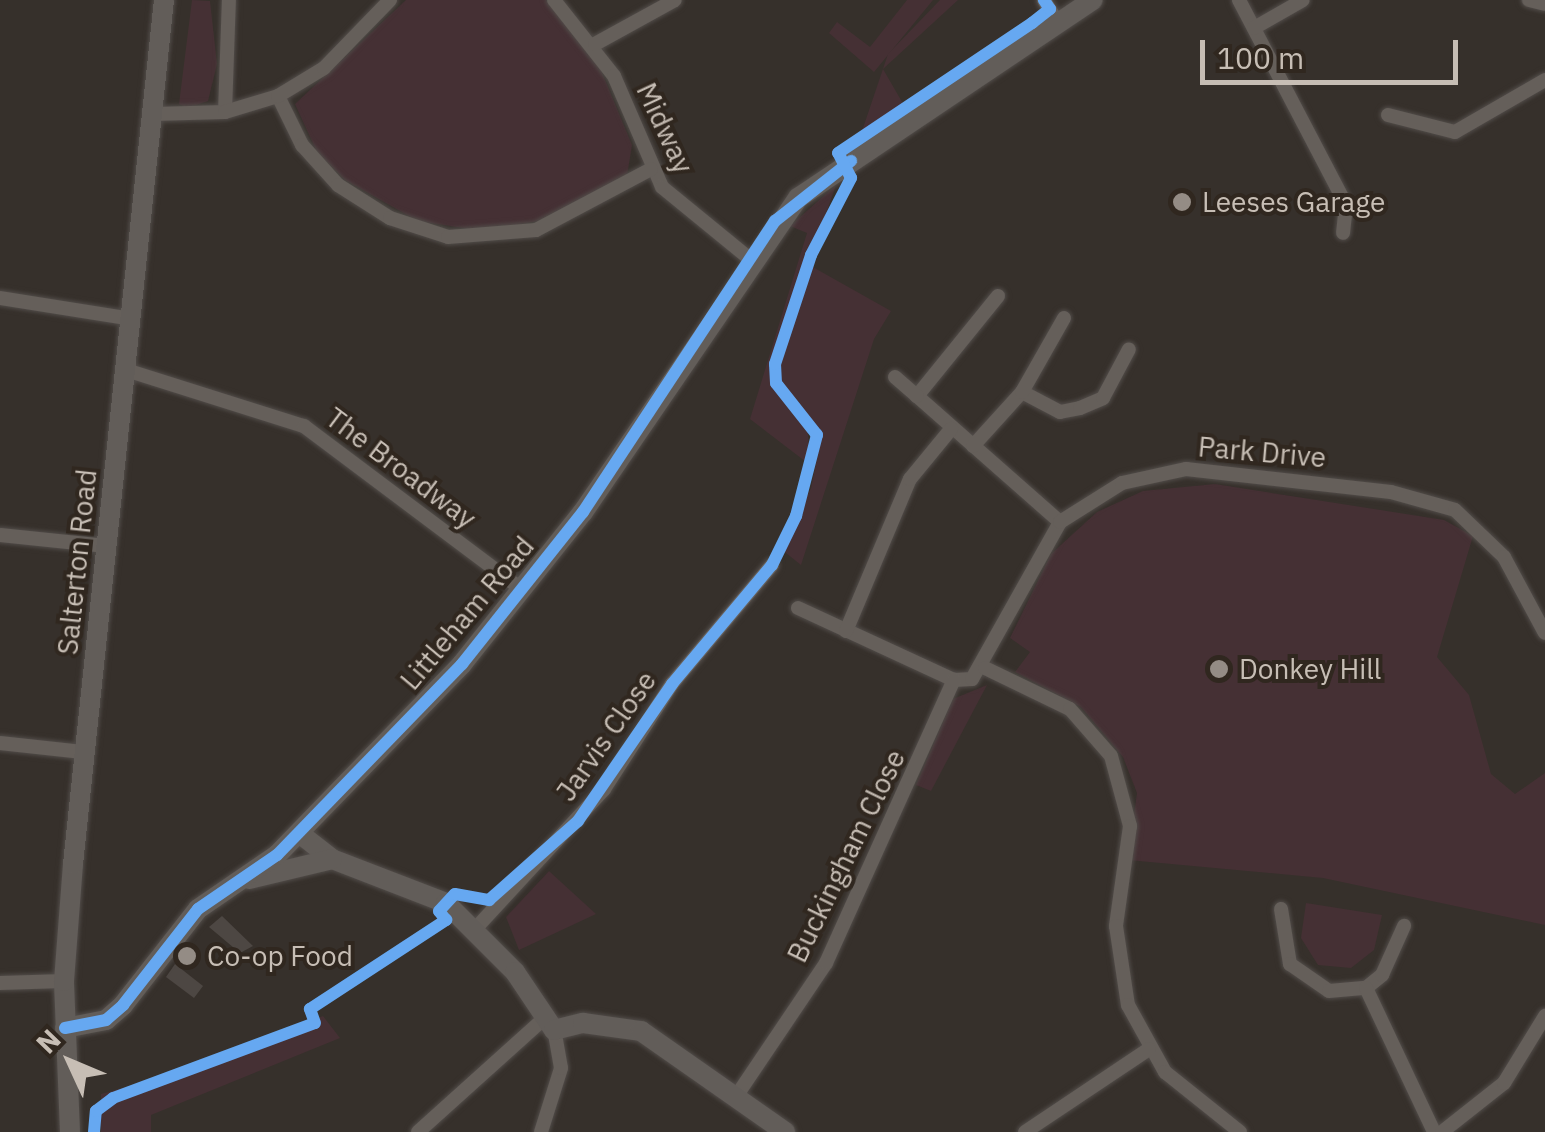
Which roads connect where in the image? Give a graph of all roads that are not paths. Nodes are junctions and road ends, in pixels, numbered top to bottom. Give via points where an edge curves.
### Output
1 (164, 0) edge
2 (229, 0) edge
3 (390, 0) edge
4 (554, 0) edge
5 (674, 0) edge
6 (1044, 0) edge
7 (1092, 0) edge
8 (1239, 0) edge
9 (1303, 0) edge
10 (1529, 0) edge
11 (1545, 4) edge
12 (1058, 22) junction
13 (1254, 28) junction
14 (595, 44) junction
15 (1545, 80) edge
16 (278, 96) junction
17 (225, 112) junction
18 (154, 114) junction
19 (1388, 114) dead end
20 (650, 169) junction
21 (1343, 233) dead end
22 (750, 259) junction
23 (998, 296) dead end
24 (0, 298) edge
25 (1064, 318) dead end
26 (132, 319) junction
27 (1129, 350) dead end
28 (126, 370) junction
29 (895, 376) dead end
30 (1022, 392) junction
31 (917, 396) junction
32 (951, 429) junction
33 (973, 446) junction
34 (1060, 522) junction
35 (0, 535) edge
36 (106, 546) junction
37 (772, 565) dead end
38 (521, 590) junction
39 (798, 608) dead end
40 (846, 631) junction
41 (1545, 633) edge
42 (985, 668) junction
43 (954, 680) junction
44 (0, 742) edge
45 (83, 752) junction
46 (298, 834) junction
47 (332, 860) junction
48 (248, 880) junction
49 (1281, 909) dead end
50 (1404, 926) dead end
51 (475, 928) junction
52 (64, 981) junction
53 (0, 983) edge
54 (1366, 988) junction
55 (1545, 1016) edge
56 (550, 1023) junction
57 (65, 1028) junction
58 (1148, 1048) junction
59 (736, 1095) junction
60 (70, 1132) edge
61 (418, 1132) edge
62 (541, 1132) edge
63 (785, 1132) edge
64 (1024, 1132) edge
65 (1240, 1132) edge
66 (1434, 1132) edge
67 (1442, 1132) edge

1 - 18 street, Salterton Road
2 - 17 street
3 - 16 street via 324,68
4 - 14 street, Midway
5 - 14 street
6 - 12 street
7 - 12 street, Littleham Road
8 - 13 street
9 - 13 street
10 - 11 street
12 - 22 street, Littleham Road via 798,198
13 - 21 street via 1346,204
14 - 20 street, Midway
15 - 19 street via 1455,132
16 - 17 street
16 - 20 street via 302,145 338,185 390,218 448,237 536,230
17 - 18 street
18 - 26 street, Salterton Road
20 - 22 street, Midway via 680,208
22 - 38 street, Littleham Road
23 - 31 street
24 - 26 street
25 - 30 street
26 - 28 street, Salterton Road
27 - 30 street via 1103,398 1080,408 1060,412
28 - 36 street, Salterton Road
28 - 38 street, The Broadway via 304,426
29 - 31 street
30 - 33 street
31 - 32 street
32 - 33 street
32 - 40 street via 910,479
33 - 34 street
34 - 41 street, Park Drive via 1122,484 1186,469 1391,492 1455,510 1480,530
34 - 42 street
35 - 36 street
36 - 45 street, Salterton Road
37 - 51 street, Jarvis Close via 672,684 604,789
38 - 46 street, Littleham Road
39 - 40 street
40 - 43 street
42 - 43 street
42 - 58 street via 1070,709 1111,756 1128,808 1118,963
43 - 59 street, Buckingham Close via 826,963
44 - 45 street
45 - 52 street, Salterton Road
46 - 47 street
46 - 48 street, Littleham Road
47 - 48 street
47 - 51 street via 428,894
48 - 57 street, Littleham Road via 198,909 106,1020
49 - 54 street via 1281,939 1298,973 1329,991
50 - 54 street via 1390,967
51 - 56 street
52 - 53 street
52 - 57 street, Salterton Road
54 - 66 street
55 - 67 street via 1504,1083
56 - 59 street via 640,1031
56 - 61 street
56 - 62 street via 561,1068
57 - 60 street, Salterton Road
58 - 64 street
58 - 65 street via 1186,1094
59 - 63 street

